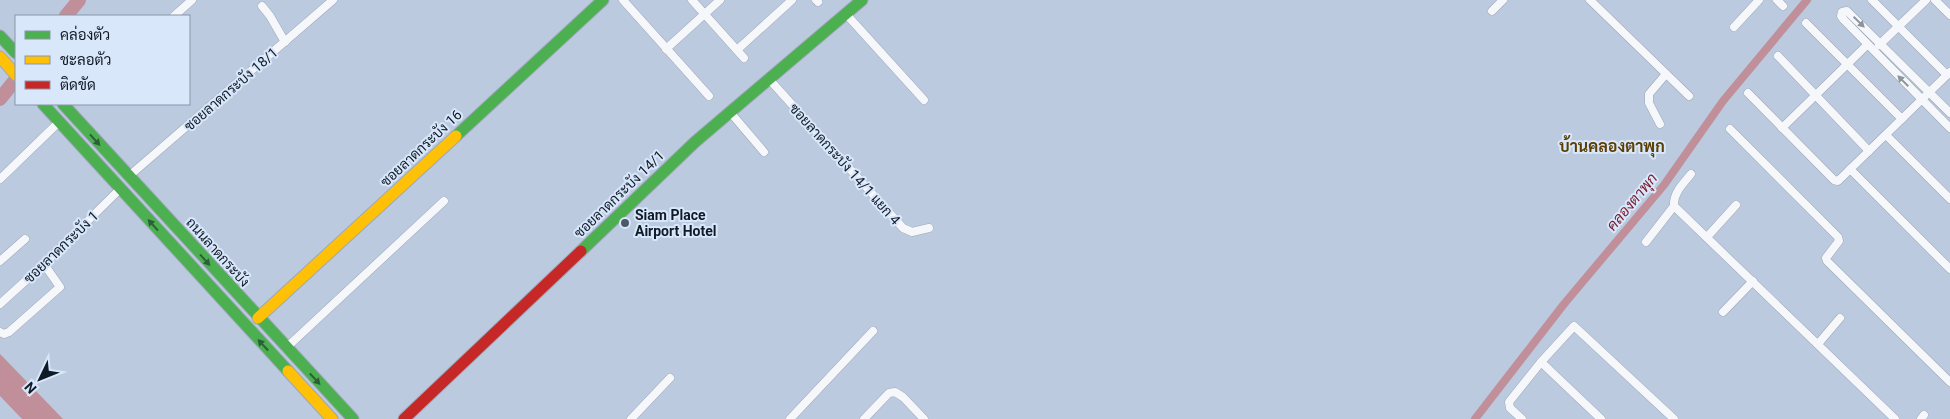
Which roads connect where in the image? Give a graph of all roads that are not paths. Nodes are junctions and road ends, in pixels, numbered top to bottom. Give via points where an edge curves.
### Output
1 (192, 0) edge
2 (333, 0) edge
3 (603, 0) edge
4 (623, 0) edge
5 (692, 0) edge
6 (720, 0) edge
7 (792, 0) edge
8 (862, 0) edge
9 (1504, 0) edge
10 (1590, 0) edge
11 (1759, 0) edge
12 (1777, 0) edge
13 (1872, 0) edge
14 (1926, 0) edge
15 (1935, 0) edge
16 (262, 6) dead end
17 (1783, 6) dead end
18 (1492, 11) dead end
19 (705, 14) junction
20 (846, 14) junction
21 (175, 15) edge
22 (1950, 15) edge
23 (1806, 24) dead end
24 (1898, 26) junction
25 (1734, 27) dead end
26 (1, 37) edge
27 (285, 42) junction
28 (1881, 43) junction
29 (1870, 48) junction
30 (666, 49) junction
31 (737, 50) junction
32 (15, 53) edge
33 (1778, 56) dead end
34 (0, 57) edge
35 (744, 58) dead end
36 (1848, 65) junction
37 (15, 74) edge
38 (1666, 74) junction
39 (1948, 74) edge
40 (769, 79) junction
41 (1930, 92) junction
42 (1748, 93) dead end
43 (709, 96) dead end
44 (1689, 96) dead end
45 (1816, 96) junction
46 (924, 100) dead end
47 (1922, 100) junction
48 (44, 105) edge
49 (68, 106) edge
50 (730, 112) junction
51 (1950, 113) edge
52 (1902, 119) junction
53 (59, 122) junction
54 (1660, 124) dead end
55 (1782, 128) junction
56 (1950, 128) edge
57 (1730, 129) dead end
58 (1886, 135) junction
59 (1869, 151) junction
60 (764, 152) dead end
61 (1850, 169) junction
62 (1691, 174) dead end
63 (129, 176) junction
64 (0, 179) edge
65 (120, 190) junction
66 (1950, 199) edge
67 (444, 201) dead end
68 (1736, 204) dead end
69 (1674, 206) junction
70 (929, 228) dead end
71 (1707, 237) junction
72 (25, 239) dead end
73 (1646, 242) dead end
74 (0, 261) edge
75 (44, 264) junction
76 (1950, 269) edge
77 (1753, 281) junction
78 (0, 304) edge
79 (1723, 312) dead end
80 (258, 318) junction
81 (1840, 318) dead end
82 (0, 332) edge
83 (874, 332) dead end
84 (1818, 344) junction
85 (286, 348) junction
86 (1541, 362) junction
87 (670, 378) dead end
88 (1950, 382) edge
89 (332, 419) edge
90 (353, 419) edge
91 (404, 419) edge
92 (630, 419) edge
93 (790, 419) edge
94 (864, 419) edge
95 (924, 419) edge
96 (1522, 419) edge
97 (1600, 419) edge
98 (1674, 419) edge
99 (1895, 419) edge

1 - 21 street
2 - 27 street, ซอยลาดกระบัง 18/1
3 - 80 street, ซอยลาดกระบัง 16
4 - 30 street
5 - 19 street
6 - 19 street
7 - 31 street
8 - 20 street, ซอยลาดกระบัง 14/1
9 - 18 street
10 - 38 street
11 - 25 street
12 - 17 street
13 - 24 street
14 - 24 street
15 - 22 street
16 - 27 street
19 - 30 street
19 - 31 street
20 - 40 street, ซอยลาดกระบัง 14/1
20 - 46 street
23 - 36 street
24 - 28 street
24 - 39 street
26 - 32 street
27 - 63 street, ซอยลาดกระบัง 18/1
28 - 29 street
29 -> 28 street via 1842,18 1843,11 1847,11
28 - 41 street
29 - 36 street
47 -> 29 street
30 - 43 street
31 - 35 street
33 - 45 street
34 - 37 street
36 - 45 street
36 - 52 street
38 - 44 street
38 - 54 street via 1649,94 1649,103
39 - 41 street
40 - 50 street, ซอยลาดกระบัง 14/1
40 - 70 street, ซอยลาดกระบัง 14/1 แยก 4 via 903,228 912,232
41 - 47 street
41 - 51 street
42 - 55 street
45 - 55 street
45 - 59 street
47 - 52 street
47 - 56 street
48 - 53 street
49 -> 63 street, ถนนลาดกระบัง
50 - 60 street
50 - 91 street, ซอยลาดกระบัง 14/1
52 - 58 street
53 - 64 street
53 - 65 street
55 - 61 street via 1834,180 1841,179
57 - 88 street via 1838,237 1839,241 1827,261
58 - 59 street
58 - 66 street
59 - 61 street
61 - 76 street
62 - 69 street via 1676,193
63 -> 80 street, ถนนลาดกระบัง
65 - 75 street, ซอยลาดกระบัง 1
89 -> 65 street
67 - 85 street
68 - 71 street
69 - 71 street
69 - 73 street
71 - 77 street
72 - 74 street
75 - 78 street, ซอยลาดกระบัง 1
75 - 82 street via 60,287 9,332
77 - 79 street
77 - 84 street
80 - 85 street, ถนนลาดกระบัง
81 - 84 street
83 - 93 street
84 - 99 street
85 -> 90 street, ถนนลาดกระบัง
86 - 96 street via 1508,404
86 - 97 street
86 - 98 street via 1574,326
87 - 92 street
94 - 95 street via 889,393 898,393

